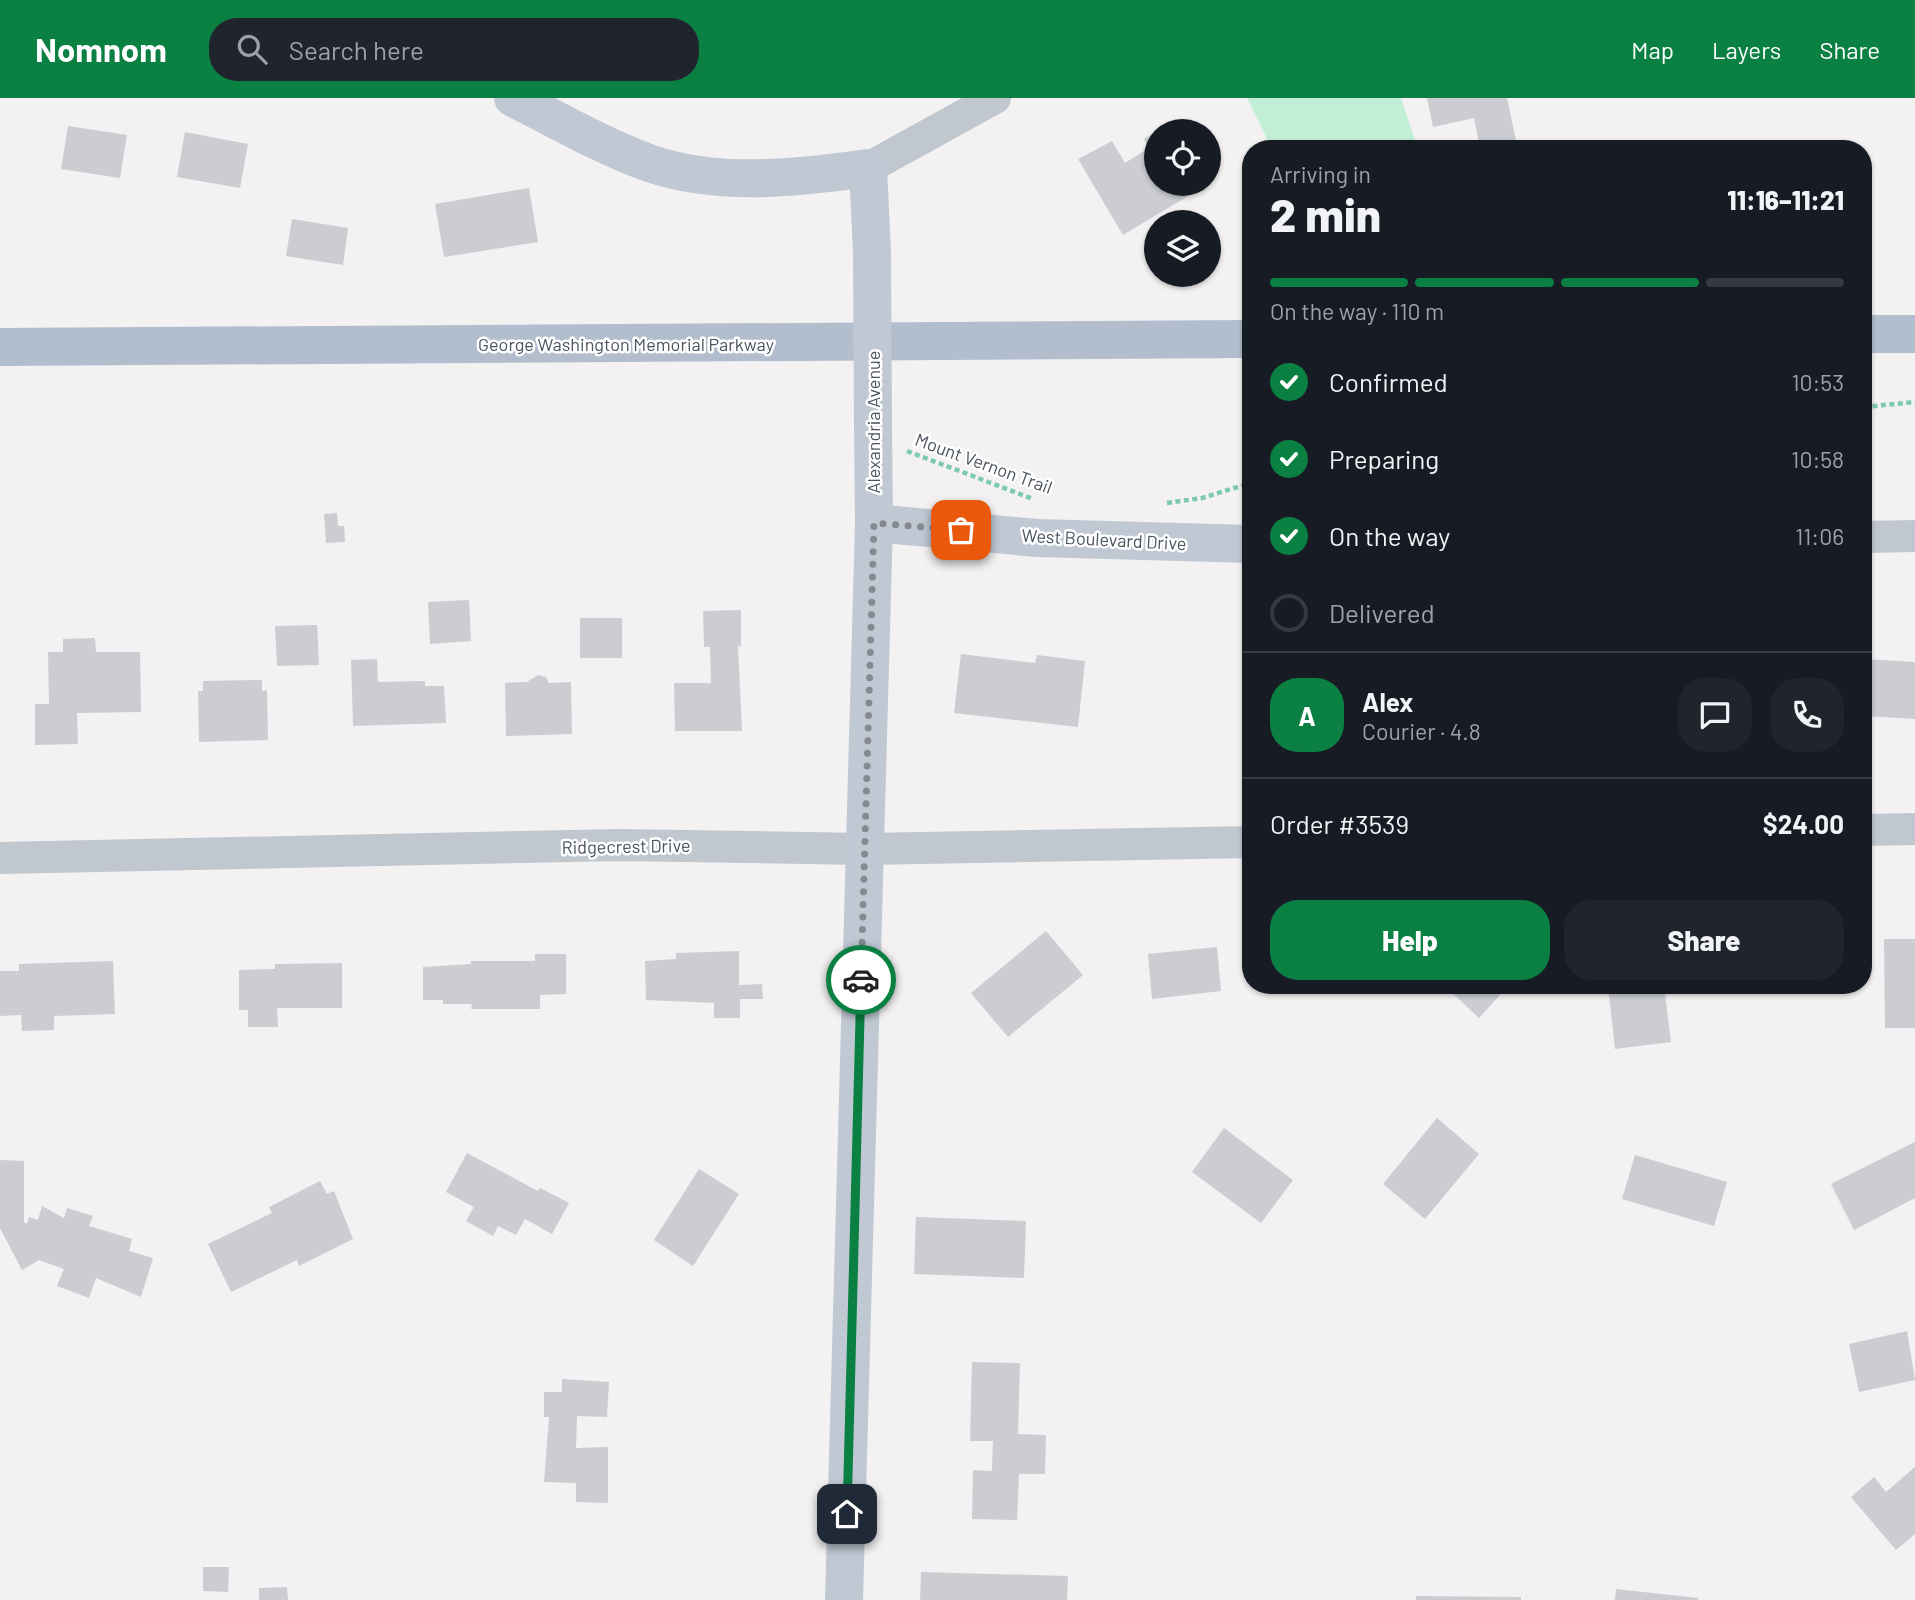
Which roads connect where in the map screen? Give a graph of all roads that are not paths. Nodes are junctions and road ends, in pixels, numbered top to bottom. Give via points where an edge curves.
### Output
1 (513, 98) edge
2 (995, 98) edge
3 (868, 168) junction
4 (1872, 334) edge
5 (1915, 334) edge
6 (1242, 339) edge
7 (0, 347) edge
8 (874, 523) junction
9 (1915, 536) edge
10 (1872, 537) edge
11 (1242, 544) edge
12 (1915, 829) edge
13 (1872, 830) edge
14 (1242, 842) edge
15 (865, 849) junction
16 (0, 858) edge
17 (844, 1600) edge

1 - 3 street via 623,152 678,171 806,177
2 - 3 street
3 - 8 street, Alexandria Avenue, bridge
4 - 5 main road
6 - 7 main road, George Washington Memorial Parkway
8 - 11 street, West Boulevard Drive via 1037,538
8 - 15 street, Alexandria Avenue
9 - 10 street
12 - 13 street
14 - 15 street, Ridgecrest Drive
15 - 16 street, Ridgecrest Drive via 632,845
15 - 17 street, Alexandria Avenue

